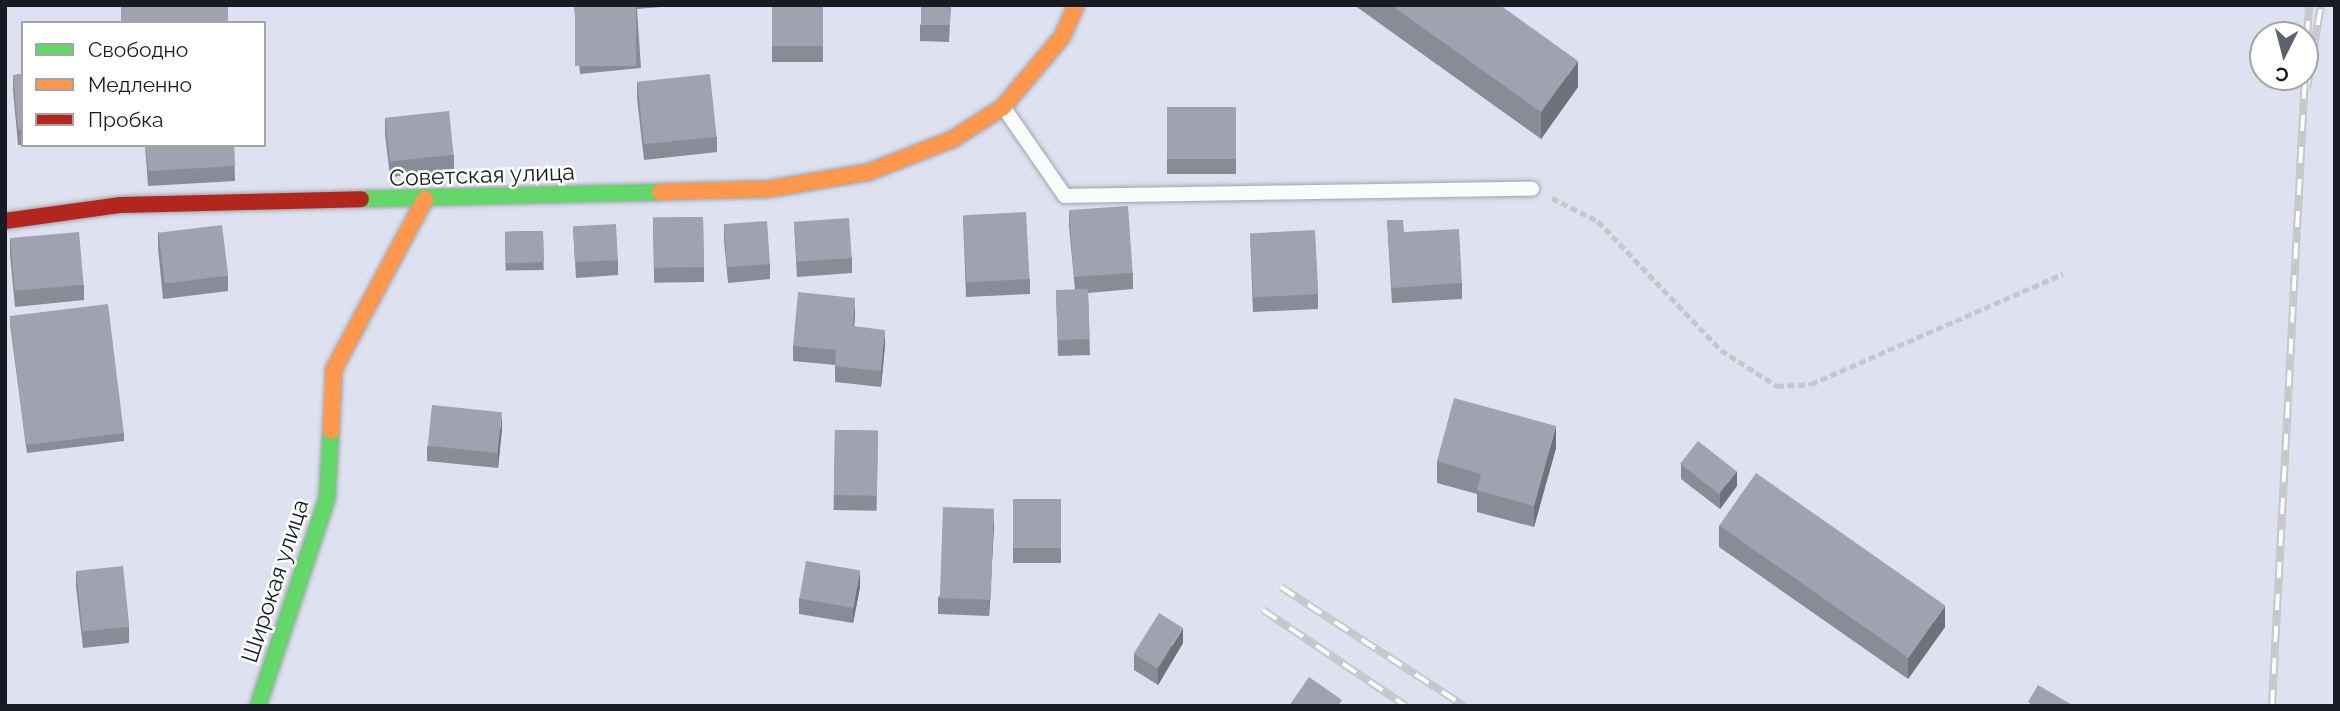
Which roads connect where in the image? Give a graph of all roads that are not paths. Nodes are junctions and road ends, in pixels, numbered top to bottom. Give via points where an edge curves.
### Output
1 (1076, 5) edge
2 (1003, 107) junction
3 (1532, 188) road end
4 (425, 199) junction
5 (5, 221) edge
6 (258, 706) edge

1 - 2 street, Советская улица via 1062,37
2 - 3 lane via 1065,196
2 - 4 street, Советская улица via 953,139 869,172 769,189
4 - 5 street, Советская улица via 121,205
4 - 6 street, Широкая улица via 334,369 327,499

